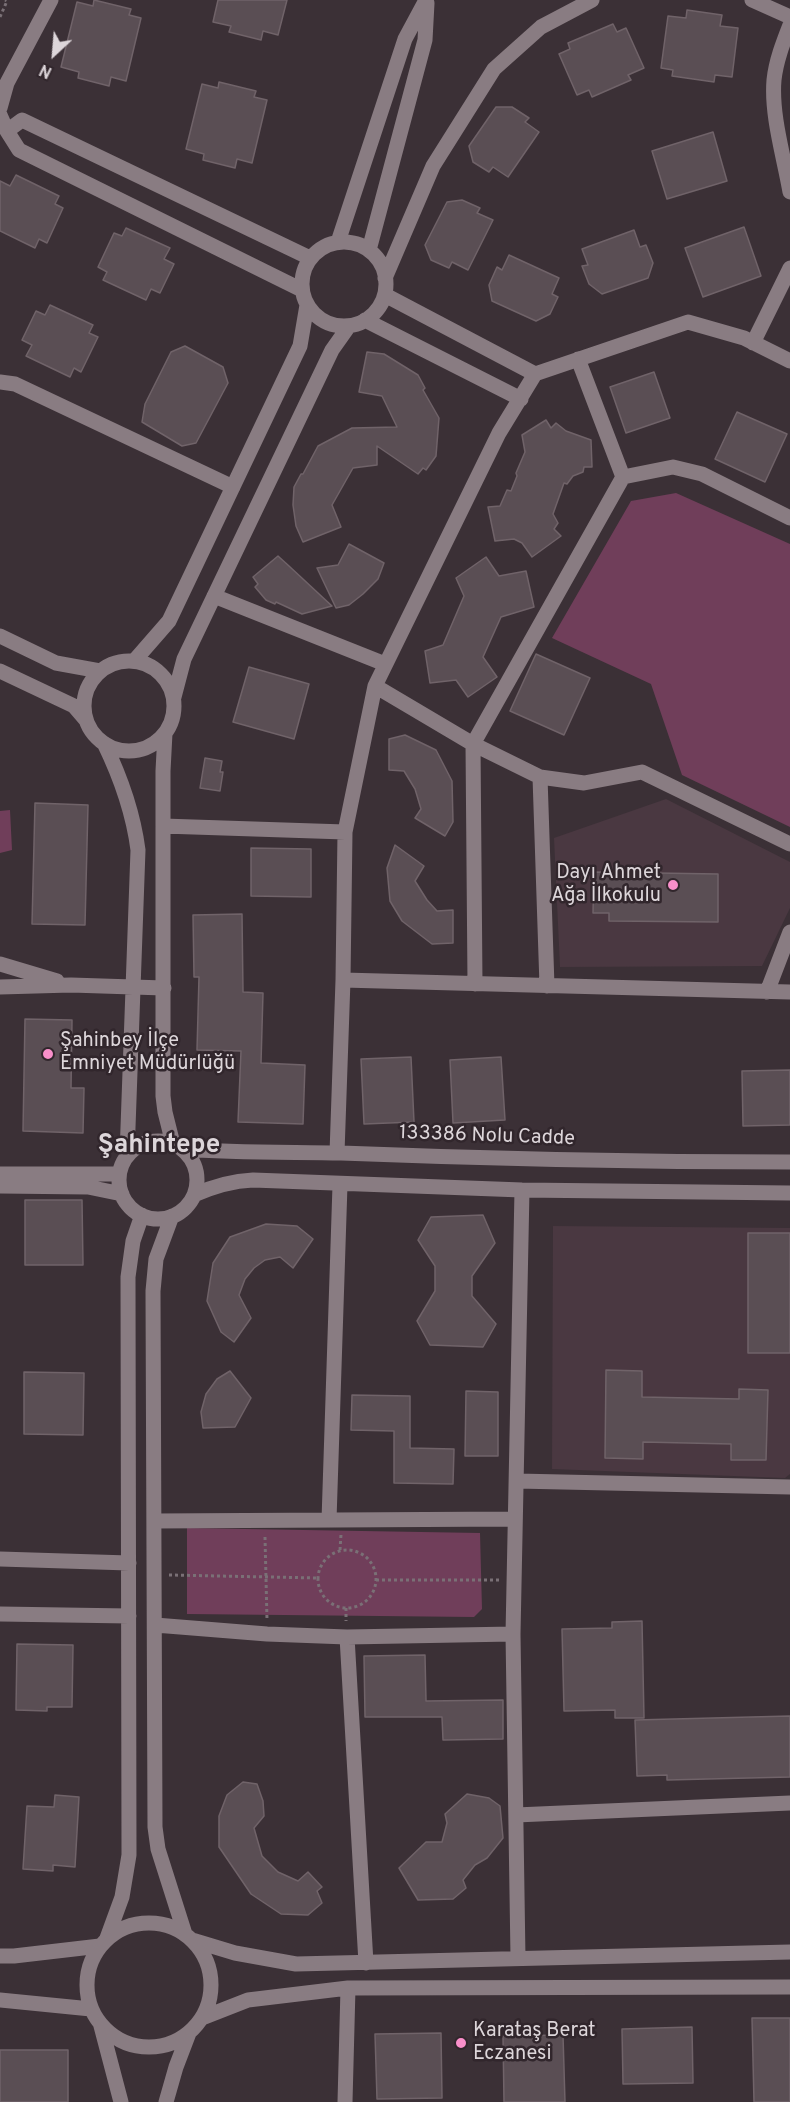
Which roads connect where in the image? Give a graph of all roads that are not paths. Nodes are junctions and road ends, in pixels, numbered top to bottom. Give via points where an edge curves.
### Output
1 (51, 0) edge
2 (427, 0) edge
3 (592, 0) edge
4 (752, 0) edge
5 (790, 17) edge
6 (790, 25) edge
7 (0, 108) edge
8 (0, 115) edge
9 (7, 131) junction
10 (790, 192) edge
11 (338, 242) junction
12 (369, 250) junction
13 (310, 258) junction
14 (790, 268) edge
15 (386, 278) junction
16 (302, 290) junction
17 (385, 295) junction
18 (307, 305) junction
19 (365, 320) junction
20 (350, 326) junction
21 (753, 343) junction
22 (578, 359) junction
23 (790, 361) edge
24 (535, 374) junction
25 (0, 382) edge
26 (521, 399) junction
27 (623, 477) junction
28 (233, 487) junction
29 (790, 518) edge
30 (214, 596) junction
31 (0, 636) edge
32 (135, 660) junction
33 (385, 664) junction
34 (0, 671) edge
35 (99, 671) junction
36 (375, 686) junction
37 (174, 698) junction
38 (86, 720) junction
39 (165, 733) junction
40 (104, 743) junction
41 (473, 744) junction
42 (540, 777) junction
43 (163, 826) junction
44 (345, 832) junction
45 (790, 844) edge
46 (790, 932) edge
47 (0, 964) edge
48 (343, 981) junction
49 (475, 984) junction
50 (71, 985) junction
51 (133, 986) junction
52 (547, 986) junction
53 (0, 987) edge
54 (164, 988) junction
55 (767, 992) junction
56 (790, 992) edge
57 (178, 1146) junction
58 (337, 1153) junction
59 (127, 1155) junction
60 (790, 1162) edge
61 (119, 1173) junction
62 (0, 1174) edge
63 (340, 1185) junction
64 (0, 1186) edge
65 (522, 1190) junction
66 (790, 1193) edge
67 (122, 1194) junction
68 (194, 1195) junction
69 (142, 1215) junction
70 (172, 1216) junction
71 (516, 1481) junction
72 (790, 1487) edge
73 (515, 1519) junction
74 (329, 1520) junction
75 (155, 1521) junction
76 (0, 1559) edge
77 (129, 1563) junction
78 (0, 1614) edge
79 (129, 1616) junction
80 (155, 1624) junction
81 (513, 1634) junction
82 (347, 1636) junction
83 (790, 1803) edge
84 (516, 1815) junction
85 (188, 1937) junction
86 (103, 1942) junction
87 (790, 1952) edge
88 (0, 1956) edge
89 (518, 1958) junction
90 (366, 1963) junction
91 (790, 1987) edge
92 (348, 1989) junction
93 (0, 2000) edge
94 (91, 2009) junction
95 (202, 2018) junction
96 (101, 2026) junction
97 (189, 2033) junction
98 (121, 2102) edge
99 (166, 2102) edge
100 (345, 2102) edge

1 - 7 street via 7,83
2 - 11 street via 405,39
2 - 12 street via 425,40
3 - 15 street via 540,27 494,69 433,166
4 - 5 street
6 - 10 street via 778,58 774,99
8 - 9 street
9 - 13 street via 22,120
9 - 16 street via 19,150
11 - 12 street via 354,243
11 - 13 street via 322,247
12 - 15 street
13 - 16 street via 303,273
14 - 21 street
15 - 17 street
16 - 18 street
17 - 19 street
17 - 24 street
18 - 20 street via 318,318 333,325
18 - 28 street via 300,346
19 - 20 street
19 - 26 street
20 - 30 street via 332,351
21 - 22 street via 688,322
21 - 23 street
22 - 24 street
22 - 27 street
24 - 26 street
25 - 28 street via 15,384
26 - 33 street via 499,433
27 - 29 street via 673,468 702,474
27 - 41 street
28 - 32 street via 169,621
30 - 33 street
30 - 37 street via 184,658
31 - 35 street via 56,663
32 - 35 street via 116,662
32 - 37 street via 160,673
33 - 36 street
34 - 38 street via 74,706
35 - 38 street via 88,685 83,702
36 - 41 street
36 - 44 street
37 - 39 street via 173,716
38 - 40 street
39 - 40 street via 136,750 119,750
39 - 43 street
40 - 51 street via 125,788 138,850
41 - 42 street
41 - 49 street
42 - 45 street via 584,783 642,772
42 - 52 street
43 - 44 street
43 - 54 street
44 - 48 street
46 - 55 street
47 - 50 street
48 - 49 street
48 - 58 street
49 - 52 street
50 - 51 street
50 - 53 street
51 - 54 street
51 - 59 street
52 - 55 street
54 - 57 street via 163,1096
55 - 56 street
57 - 58 street, 133386 Nolu Cadde via 216,1152
57 - 59 street via 153,1141
57 - 68 street via 189,1156 197,1175
58 - 60 street, 133386 Nolu Cadde via 509,1160
59 - 61 street
61 - 62 street
61 - 67 street
63 - 65 street
63 - 68 street via 231,1181
63 - 74 street
64 - 67 street via 88,1187
65 - 66 street
65 - 71 street
67 - 69 street
68 - 70 street
69 - 70 street
69 - 77 street via 128,1276
70 - 75 street via 154,1274
71 - 72 street
71 - 73 street
73 - 74 street
73 - 81 street
74 - 75 street
75 - 80 street
76 - 77 street
77 - 79 street
78 - 79 street
79 - 86 street via 129,1855 122,1897
80 - 82 street
80 - 85 street via 155,1827 162,1861
81 - 82 street
81 - 84 street
82 - 90 street
83 - 84 street
84 - 89 street
85 - 86 street via 167,1925 146,1922 125,1927
85 - 90 street via 236,1953 296,1964
85 - 95 street via 200,1948 208,1965 209,2001
86 - 88 street
86 - 94 street via 87,1971
87 - 89 street
89 - 90 street
91 - 92 street
92 - 95 street via 248,2000
92 - 100 street
93 - 94 street
94 - 96 street
95 - 97 street
96 - 97 street via 134,2046 154,2048
96 - 98 street
97 - 99 street

